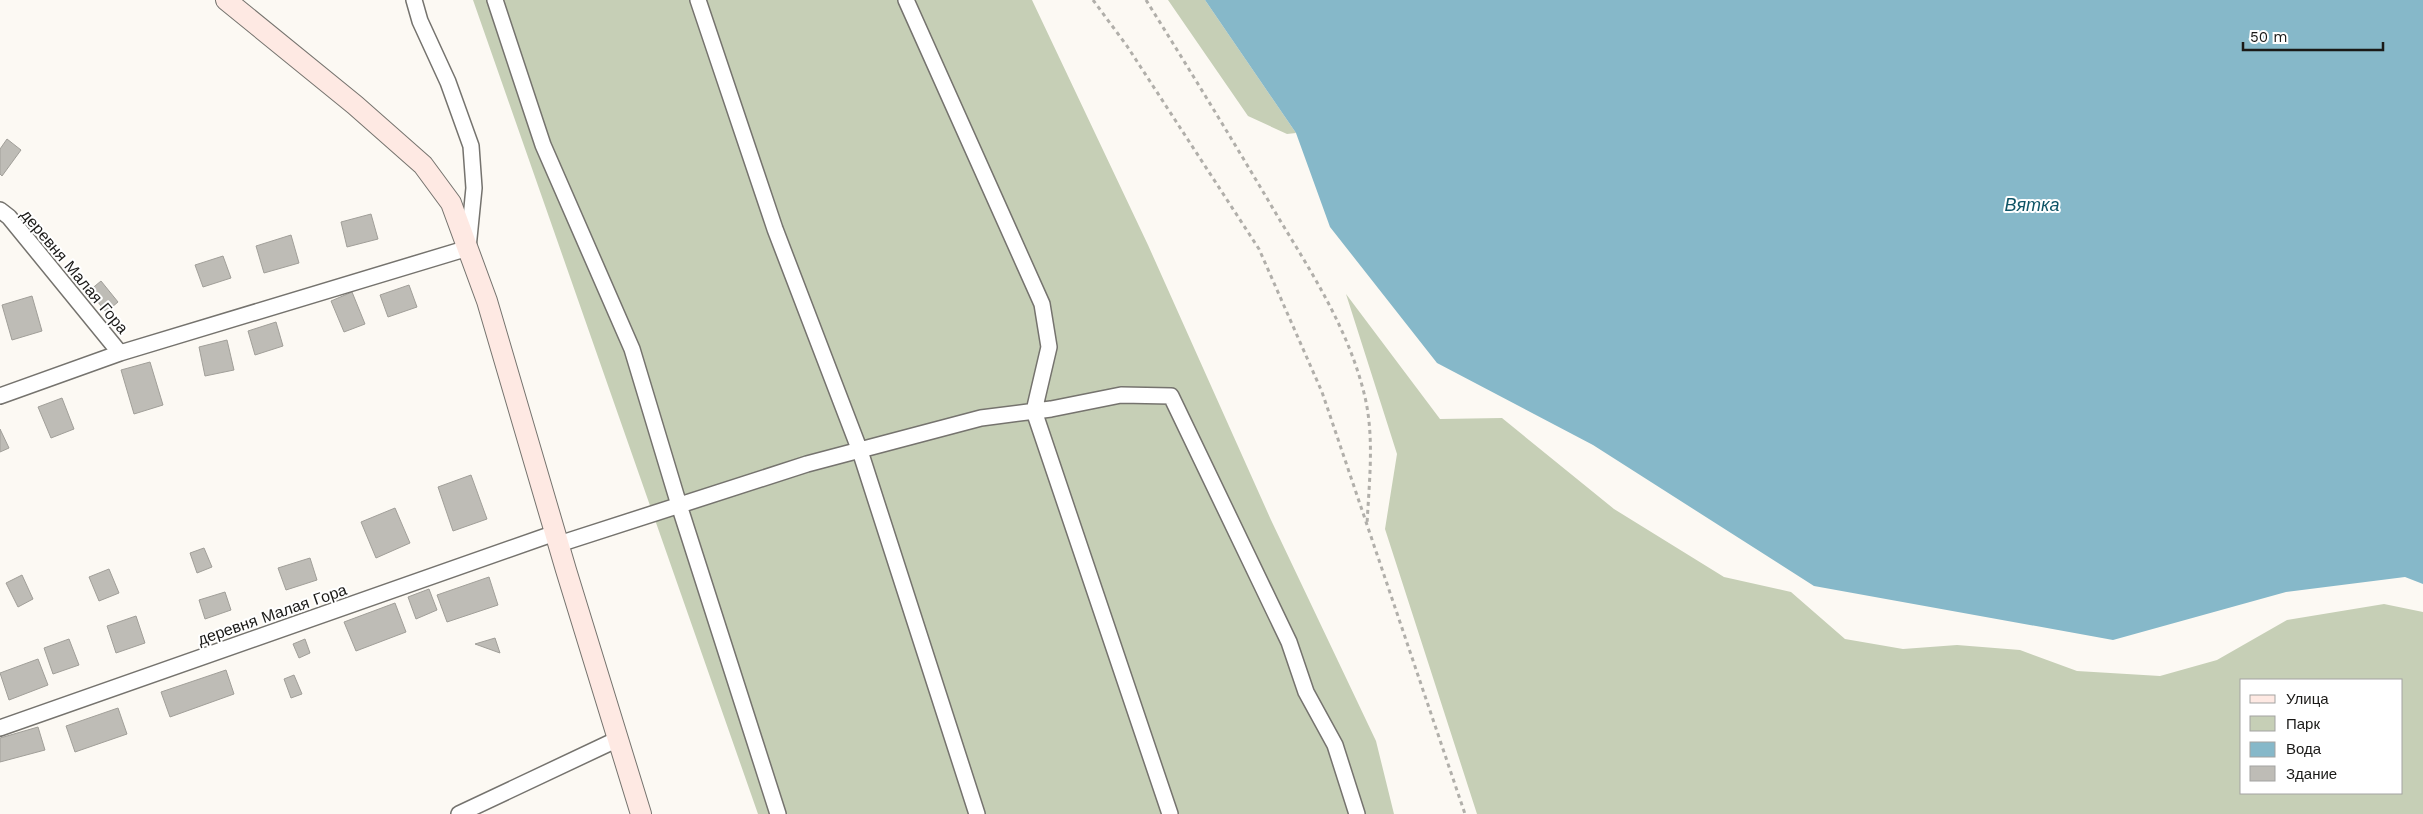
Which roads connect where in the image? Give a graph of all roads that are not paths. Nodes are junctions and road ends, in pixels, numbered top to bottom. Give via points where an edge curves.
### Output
1 (226, 0) edge
2 (414, 0) edge
3 (495, 0) edge
4 (698, 0) edge
5 (906, 0) edge
6 (3, 218) edge
7 (468, 248) junction
8 (120, 353) junction
9 (0, 396) edge
10 (1034, 411) junction
11 (860, 451) junction
12 (679, 505) junction
13 (557, 538) junction
14 (0, 728) edge
15 (618, 739) junction
16 (459, 814) edge
17 (641, 814) edge
18 (778, 814) edge
19 (977, 814) edge
20 (1170, 814) edge
21 (1357, 814) edge

1 - 7 street via 424,165 451,203
2 - 7 street via 471,146 474,188
3 - 12 street via 543,145 632,349
4 - 11 street via 775,229
5 - 10 street via 1042,304 1050,347
6 - 8 street, деревня Малая Гора
7 - 8 street, деревня Малая Гора
7 - 13 street via 487,301
8 - 9 street
10 - 11 street, деревня Малая Гора via 981,418
10 - 20 street
10 - 21 street, деревня Малая Гора via 1120,395 1171,396 1289,642 1306,692 1335,745
11 - 12 street, деревня Малая Гора via 807,464
11 - 19 street
12 - 13 street, деревня Малая Гора
12 - 18 street
13 - 14 street, деревня Малая Гора
13 - 15 street
15 - 16 street
15 - 17 street

